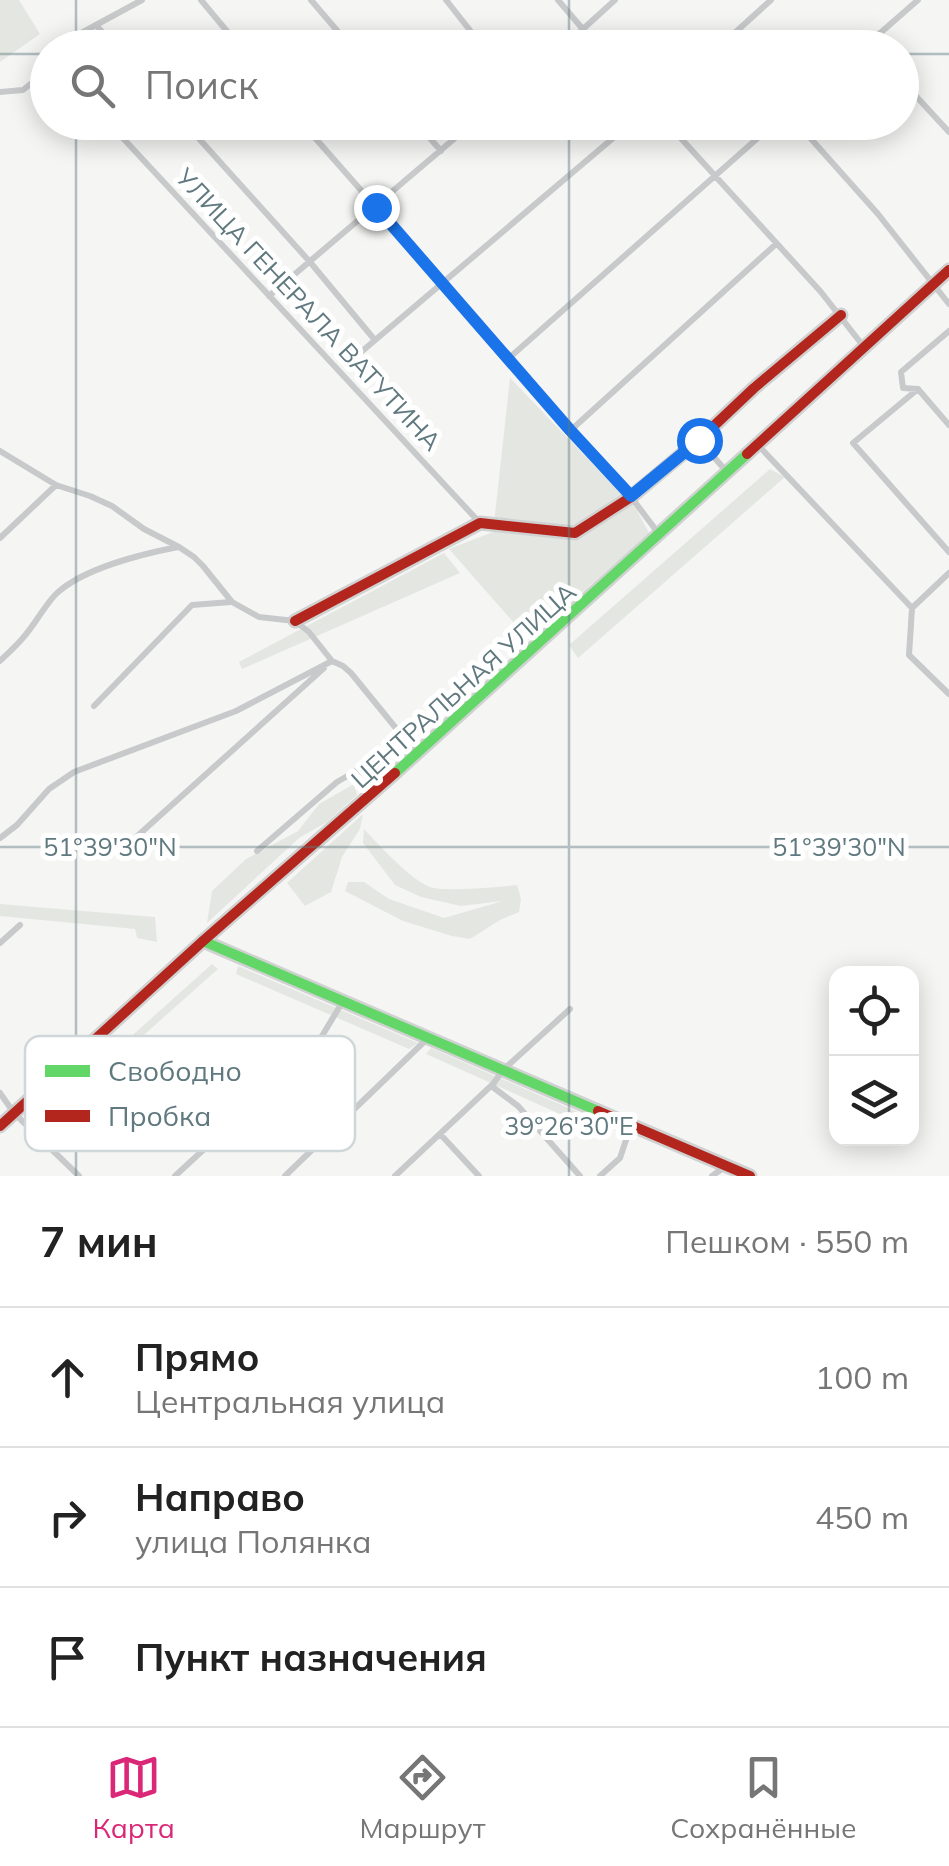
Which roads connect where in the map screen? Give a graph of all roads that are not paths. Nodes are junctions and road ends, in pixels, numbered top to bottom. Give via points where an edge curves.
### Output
1 (142, 0) edge
2 (202, 0) edge
3 (311, 0) edge
4 (446, 0) edge
5 (558, 0) edge
6 (615, 0) edge
7 (771, 0) edge
8 (918, 0) edge
9 (96, 25) junction
10 (583, 29) joint
11 (87, 30) edge
12 (100, 30) edge
13 (226, 30) edge
14 (336, 30) edge
15 (470, 30) edge
16 (738, 30) edge
17 (883, 30) edge
18 (30, 84) edge
19 (0, 92) edge
20 (919, 99) edge
21 (949, 132) edge
22 (125, 140) edge
23 (200, 140) edge
24 (317, 140) edge
25 (432, 140) edge
26 (454, 140) edge
27 (611, 140) edge
28 (682, 140) edge
29 (755, 140) edge
30 (812, 140) edge
31 (441, 151) junction
32 (714, 175) junction
33 (376, 207) junction
34 (776, 244) junction
35 (310, 262) junction
36 (949, 270) edge
37 (442, 283) junction
38 (933, 285) junction
39 (269, 296) junction
40 (949, 304) edge
41 (840, 315) junction
42 (949, 331) edge
43 (374, 340) junction
44 (864, 347) junction
45 (509, 358) junction
46 (347, 364) dead end
47 (918, 389) junction
48 (949, 425) edge
49 (570, 430) junction
50 (699, 440) junction
51 (758, 444) junction
52 (0, 451) edge
53 (727, 472) junction
54 (56, 485) junction
55 (631, 496) junction
56 (480, 523) junction
57 (659, 534) junction
58 (0, 538) edge
59 (179, 547) junction
60 (949, 552) edge
61 (949, 573) edge
62 (232, 602) junction
63 (912, 608) junction
64 (295, 621) junction
65 (0, 661) edge
66 (332, 661) junction
67 (949, 694) edge
68 (94, 706) dead end
69 (417, 754) junction
70 (380, 786) junction
71 (0, 838) edge
72 (124, 848) dead end
73 (257, 851) dead end
74 (20, 924) dead end
75 (204, 941) junction
76 (0, 943) edge
77 (344, 1001) junction
78 (570, 1010) dead end
79 (99, 1036) edge
80 (322, 1036) edge
81 (428, 1038) junction
82 (503, 1070) junction
83 (492, 1084) junction
84 (0, 1093) edge
85 (25, 1103) edge
86 (355, 1109) edge
87 (14, 1113) junction
88 (25, 1124) edge
89 (0, 1126) edge
90 (629, 1131) dead end
91 (441, 1134) junction
92 (53, 1151) edge
93 (202, 1151) edge
94 (312, 1151) edge
95 (726, 1166) junction
96 (78, 1176) edge
97 (175, 1176) edge
98 (286, 1176) edge
99 (396, 1176) edge
100 (479, 1176) edge
101 (580, 1176) edge
102 (600, 1176) edge
103 (712, 1176) edge
104 (750, 1176) edge

1 - 9 street
2 - 13 street
3 - 14 street
4 - 15 street
5 - 10 street
6 - 10 street
7 - 16 street
8 - 17 street
9 - 11 street
9 - 12 street
18 - 19 street
20 - 21 street
22 - 39 street, УЛИЦА ГЕНЕРАЛА ВАТУТИНА
23 - 35 street
24 - 33 street
25 - 31 street
26 - 31 street
27 - 37 street
28 - 32 street
29 - 32 street
30 - 38 street
31 - 33 street
32 - 34 street
32 - 45 street
33 - 35 street
33 - 37 street
34 - 41 street
34 - 49 street
35 - 39 street
35 - 43 street
36 - 38 main road, ЦЕНТРАЛЬНАЯ УЛИЦА
37 - 43 street
37 - 45 street
38 - 40 street
38 - 44 main road, ЦЕНТРАЛЬНАЯ УЛИЦА
39 - 56 street, УЛИЦА ГЕНЕРАЛА ВАТУТИНА
41 - 44 street
41 - 50 main road
42 - 47 street via 900,372 903,388
43 - 46 street
44 - 51 main road, ЦЕНТРАЛЬНАЯ УЛИЦА
45 - 49 street
47 - 48 street
47 - 60 street via 853,443
49 - 55 street
50 - 53 street
50 - 55 main road
51 - 53 main road, ЦЕНТРАЛЬНАЯ УЛИЦА
51 - 63 street
52 - 54 street
53 - 57 main road, ЦЕНТРАЛЬНАЯ УЛИЦА
54 - 58 street
54 - 59 street via 112,506
55 - 56 main road via 575,532
55 - 57 street
56 - 64 main road
57 - 69 main road, ЦЕНТРАЛЬНАЯ УЛИЦА
59 - 62 street
59 - 65 street via 70,584
61 - 63 street
62 - 64 street via 258,617
62 - 68 street via 192,605
63 - 67 street via 909,656
64 - 66 street
66 - 69 street via 350,673
66 - 71 street via 236,711 74,772
66 - 72 street
69 - 70 main road, ЦЕНТРАЛЬНАЯ УЛИЦА
70 - 73 street via 356,770
70 - 75 main road, ЦЕНТРАЛЬНАЯ УЛИЦА
74 - 76 street
75 - 77 main road
75 - 79 main road, ЦЕНТРАЛЬНАЯ УЛИЦА
77 - 80 street
77 - 81 main road
78 - 82 street
81 - 82 main road
81 - 86 street
82 - 83 street
82 - 95 main road
83 - 91 street
83 - 101 street
84 - 87 street
85 - 87 main road, ЦЕНТРАЛЬНАЯ УЛИЦА
87 - 88 street
87 - 89 main road, ЦЕНТРАЛЬНАЯ УЛИЦА
90 - 102 street via 620,1158
91 - 99 street
91 - 100 street
92 - 96 street
93 - 97 street
94 - 98 street
95 - 103 street
95 - 104 main road

